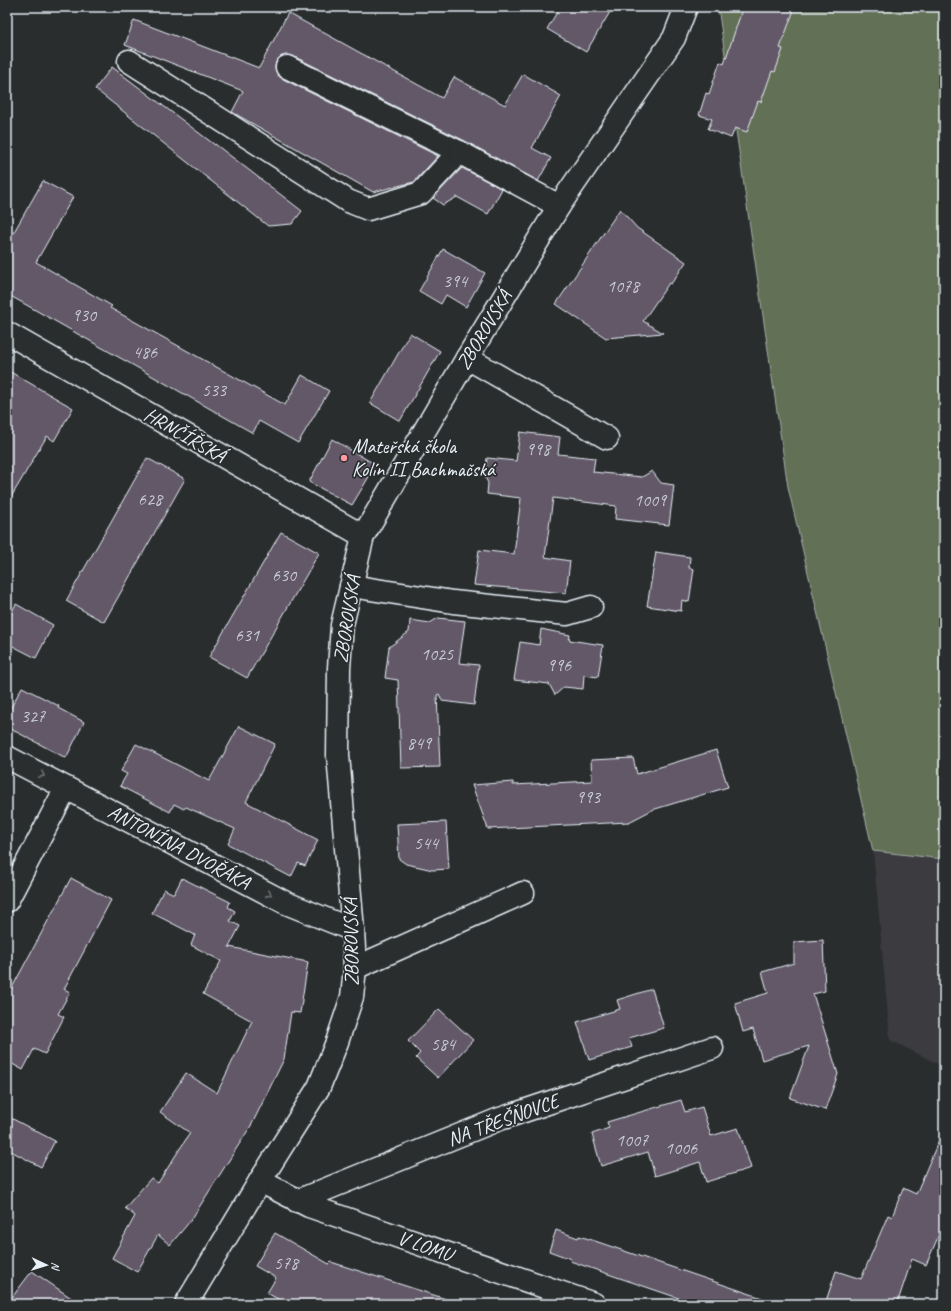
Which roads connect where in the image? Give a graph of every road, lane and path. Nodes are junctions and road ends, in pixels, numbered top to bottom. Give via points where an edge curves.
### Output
1 (686, 7) edge
2 (129, 61) dead end
3 (287, 67) dead end
4 (459, 152) junction
5 (560, 206) junction
6 (7, 333) edge
7 (468, 358) junction
8 (607, 438) dead end
9 (363, 536) junction
10 (351, 586) junction
11 (591, 607) dead end
12 (7, 758) edge
13 (66, 788) junction
14 (523, 893) dead end
15 (7, 901) edge
16 (354, 930) junction
17 (355, 968) junction
18 (712, 1048) dead end
19 (260, 1181) junction
20 (297, 1201) junction
21 (186, 1304) edge
22 (594, 1304) edge

1 - 5 street, ZBOROVSKÁ via 674,38
2 - 4 street via 348,201 368,209 421,193
3 - 4 street
4 - 5 street
5 - 7 street, ZBOROVSKÁ
6 - 9 street, HRNČÍŘSKÁ
7 - 8 street
7 - 9 street, ZBOROVSKÁ
9 - 10 street, ZBOROVSKÁ
10 - 11 street via 453,602 567,614
10 - 16 street, ZBOROVSKÁ via 342,625 338,755
12 -> 13 street, ANTONÍNA DVOŘÁKA
13 - 15 street
13 -> 16 street, ANTONÍNA DVOŘÁKA via 286,903
14 - 17 street
16 - 17 street, ZBOROVSKÁ
17 - 19 street, ZBOROVSKÁ via 352,997 319,1087
18 - 20 street, NA TŘEŠŇOVCE via 497,1120
19 - 20 street, V LOMU
19 - 21 street, ZBOROVSKÁ
20 - 22 street, V LOMU

